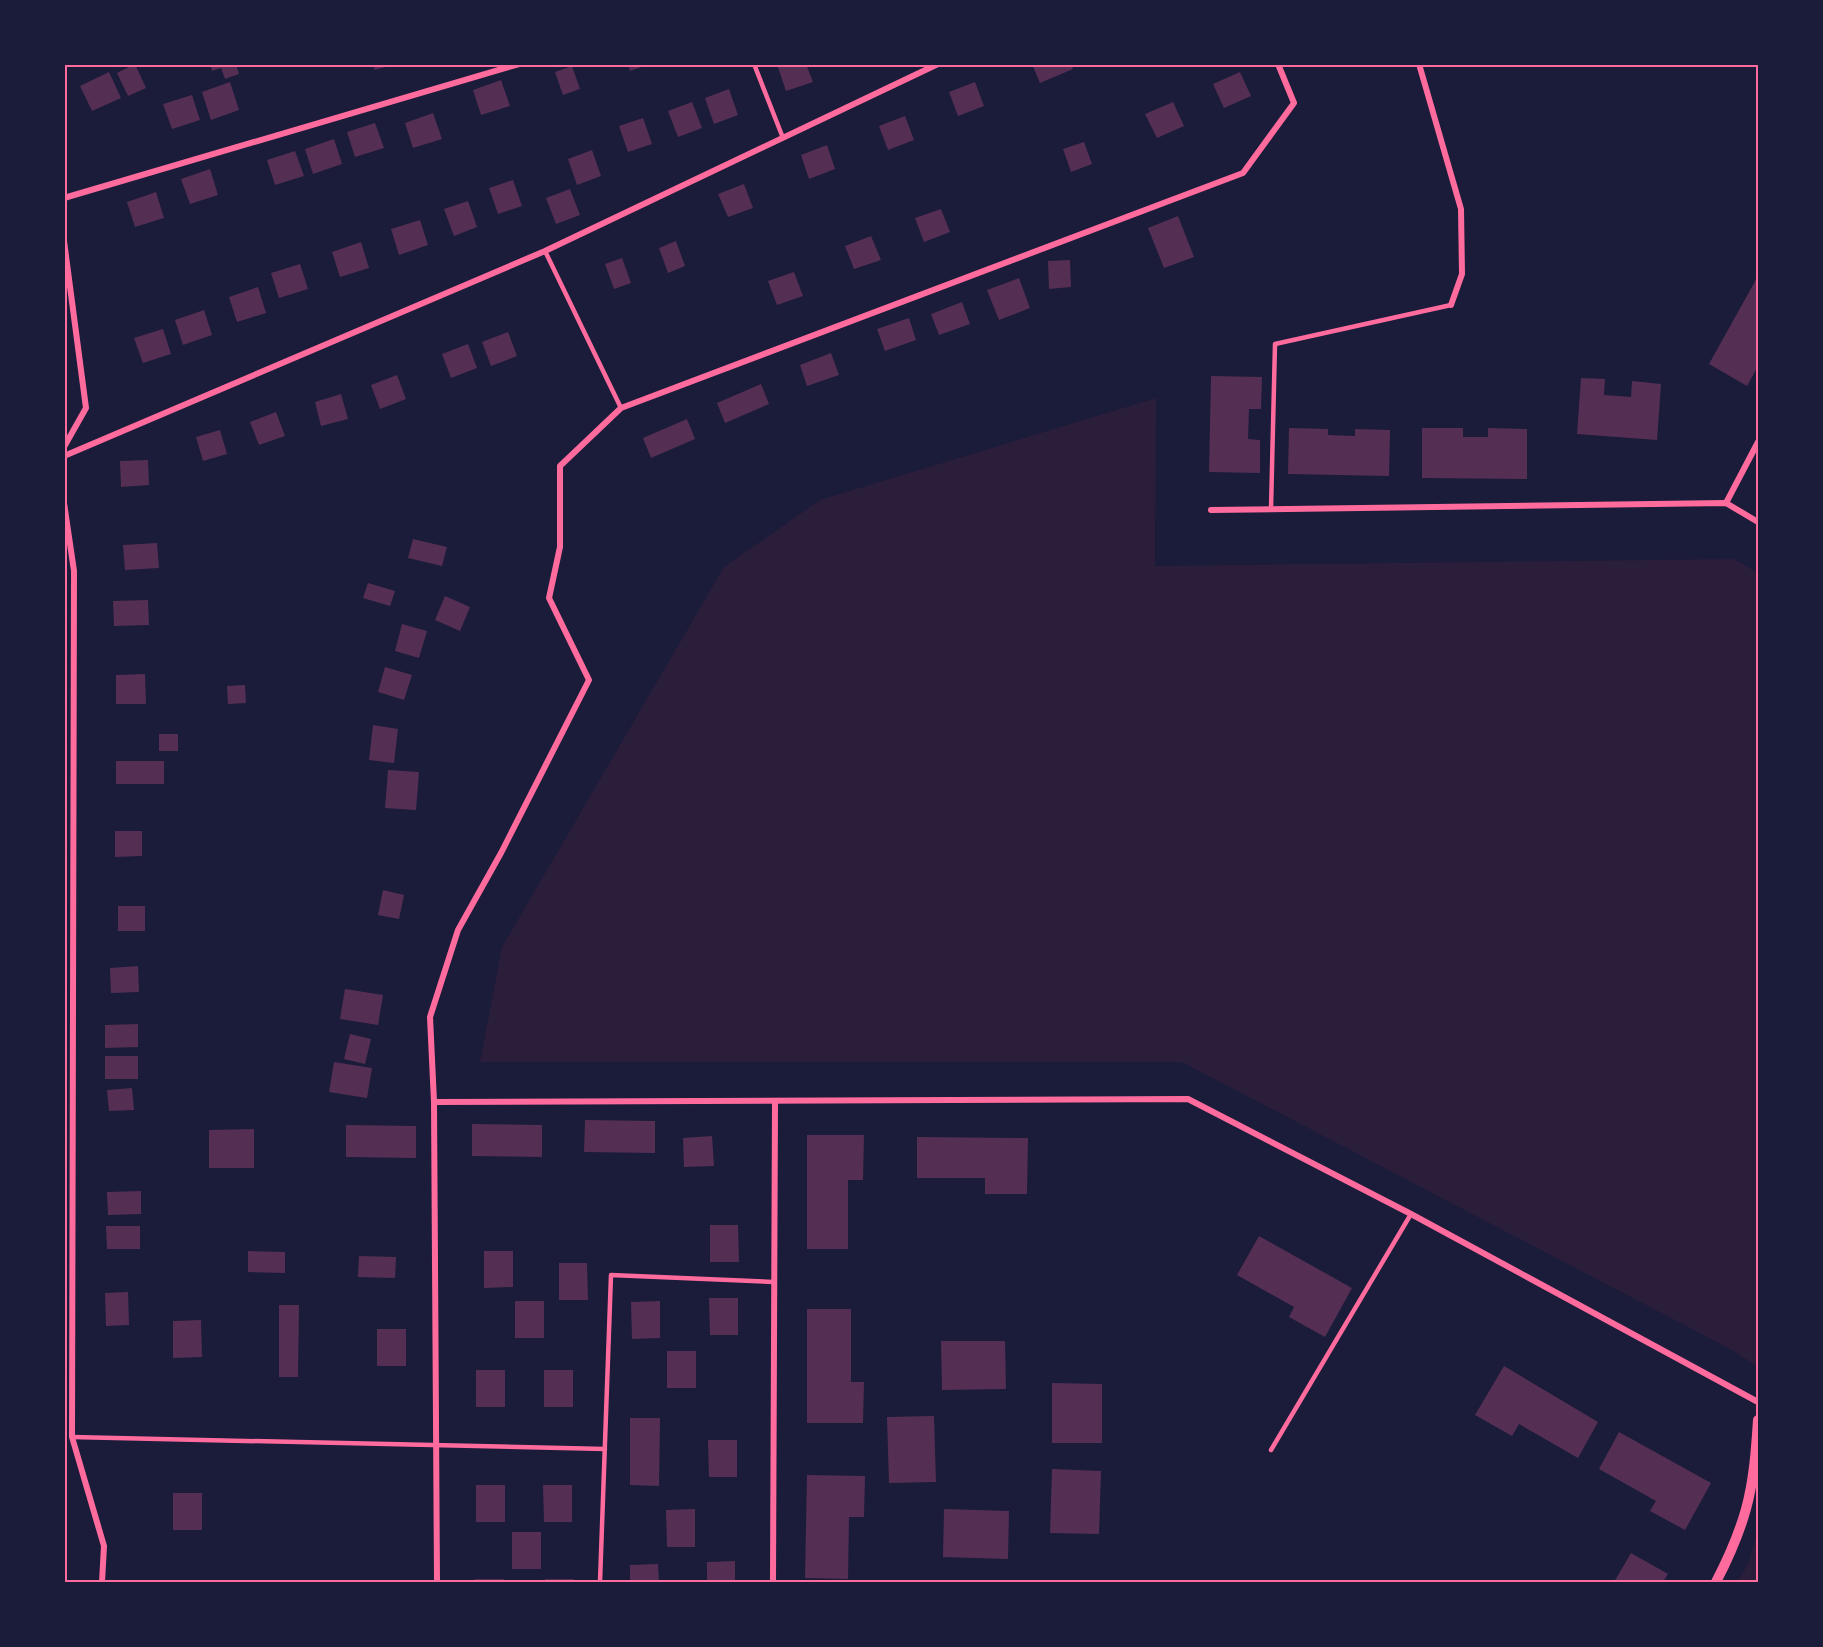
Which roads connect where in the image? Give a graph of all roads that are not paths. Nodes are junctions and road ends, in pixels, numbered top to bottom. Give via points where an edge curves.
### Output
1 (519, 64) edge
2 (754, 64) edge
3 (938, 64) edge
4 (1278, 64) edge
5 (1419, 64) edge
6 (783, 138) junction
7 (64, 198) edge
8 (64, 241) edge
9 (545, 251) junction
10 (1451, 305) joint
11 (621, 408) junction
12 (1758, 442) edge
13 (64, 447) edge
14 (64, 456) edge
15 (64, 503) edge
16 (1726, 503) junction
17 (1271, 509) junction
18 (1211, 510) dead end
19 (1758, 522) edge
20 (775, 1101) junction
21 (434, 1102) junction
22 (1411, 1214) junction
23 (774, 1282) junction
24 (1758, 1402) edge
25 (1758, 1420) edge
26 (72, 1437) junction
27 (436, 1444) junction
28 (605, 1449) junction
29 (1271, 1450) dead end
30 (102, 1582) edge
31 (438, 1582) edge
32 (600, 1582) edge
33 (773, 1582) edge
34 (1716, 1582) edge

1 - 7 street
2 - 6 lane
3 - 6 street
4 - 11 street via 1294,102 1243,173
5 - 10 street via 1461,208 1462,274
6 - 9 street
8 - 13 street via 86,408
9 - 11 lane
9 - 14 street
10 - 17 lane via 1275,344
11 - 21 street via 560,466 560,548 549,598 588,680 458,930 430,1017
12 - 16 street
15 - 26 street via 74,571
16 - 17 street
16 - 19 street
17 - 18 street
20 - 21 street
20 - 22 street via 1188,1099
20 - 23 street
21 - 27 street
22 - 24 street
22 - 29 lane
23 - 28 lane via 611,1275
23 - 33 street
25 - 34 street via 1746,1509
26 - 27 lane
26 - 30 street via 104,1546
27 - 28 lane
27 - 31 street
28 - 32 lane

